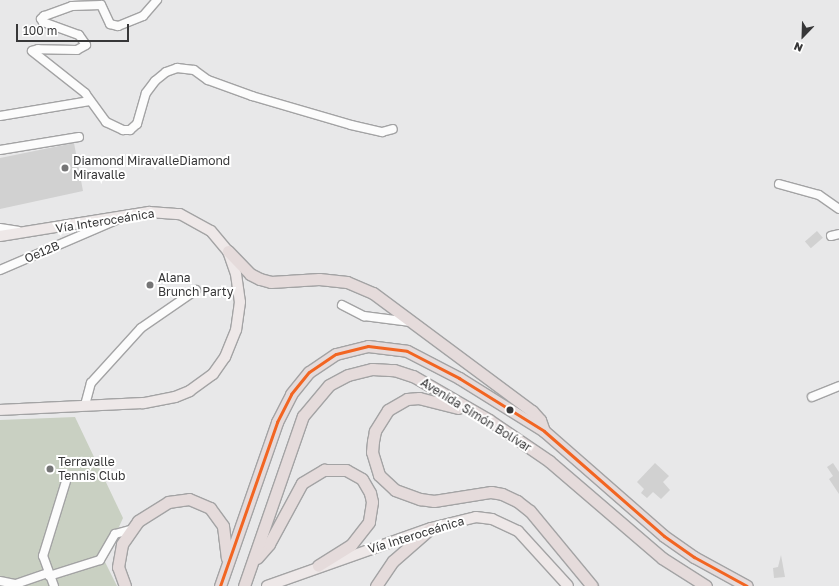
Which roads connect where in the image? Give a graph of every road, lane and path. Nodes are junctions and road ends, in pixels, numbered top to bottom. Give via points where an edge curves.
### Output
1 (157, 0) edge
2 (90, 101) junction
3 (0, 116) edge
4 (393, 129) dead end
5 (79, 137) dead end
6 (0, 150) edge
7 (779, 184) dead end
8 (839, 209) edge
9 (128, 216) junction
10 (0, 228) edge
11 (27, 233) junction
12 (0, 236) edge
13 (228, 251) junction
14 (0, 270) edge
15 (196, 290) dead end
16 (342, 305) dead end
17 (411, 322) junction
18 (839, 386) edge
19 (812, 397) dead end
20 (85, 405) junction
21 (0, 410) edge
22 (489, 420) junction
23 (544, 432) junction
24 (67, 478) dead end
25 (431, 528) junction
26 (130, 530) junction
27 (228, 564) junction
28 (252, 565) junction
29 (318, 566) junction
30 (50, 580) edge
31 (0, 581) edge
32 (12, 585) edge
33 (125, 586) edge
34 (220, 586) edge
35 (244, 586) edge
36 (267, 586) edge
37 (376, 586) edge
38 (568, 586) edge
39 (592, 586) edge
40 (706, 586) edge
41 (747, 586) edge

1 - 2 street via 143,16 118,26 110,24 101,4 72,6 41,19 84,40 86,45 77,50 32,51 72,81
2 - 3 street
2 - 4 street via 112,127 130,130 137,124 146,93 155,81 166,72 187,68 252,96 373,131
5 - 6 street
7 - 8 street via 819,195
9 - 11 main road, Vía Interoceánica
9 - 13 main road, Vía Interoceánica via 149,212 180,214 211,232
9 - 14 street, Oe12B
10 - 11 street
11 - 12 main road, Vía Interoceánica
13 - 17 highway via 250,274 260,279 271,282 319,279 347,282 373,293
13 - 20 main road, Vía Interoceánica via 240,289 239,318 228,351 213,374 202,384 175,397 143,403
15 - 20 street via 141,328 91,383
16 - 17 street via 364,316
17 - 23 highway via 528,409 540,420
18 - 19 street
20 - 21 main road, Vía Interoceánica
22 - 28 highway, Avenida Simón Bolívar via 413,376 394,370 372,369 348,374 330,385 303,416
22 - 39 highway via 433,400 419,398 396,404 388,410 375,431 372,452 379,475 395,490 420,499 451,499 490,492 517,501 530,511
22 - 40 highway, Avenida Simón Bolívar via 549,461 662,558
23 - 27 highway, Avenida Simón Bolívar via 459,378 407,351 368,346 336,354 309,372 291,394 277,422
23 - 41 highway, Avenida Simón Bolívar via 664,536 694,557
24 - 30 street via 43,556
25 - 29 main road, Vía Interoceánica
25 - 37 highway via 393,561
25 - 38 main road, Vía Interoceánica via 476,517 506,524 518,531
26 - 27 highway via 147,514 168,502 189,500 201,503 218,516 223,526
26 - 30 street via 115,534 100,560
26 - 33 highway via 118,555 118,567
27 - 34 highway, Avenida Simón Bolívar
28 - 29 highway via 269,544 302,483 324,470 346,470 362,479 370,493 372,502 369,522 351,546
28 - 35 highway, Avenida Simón Bolívar
29 - 36 main road, Vía Interoceánica
30 - 32 street
31 - 32 street

